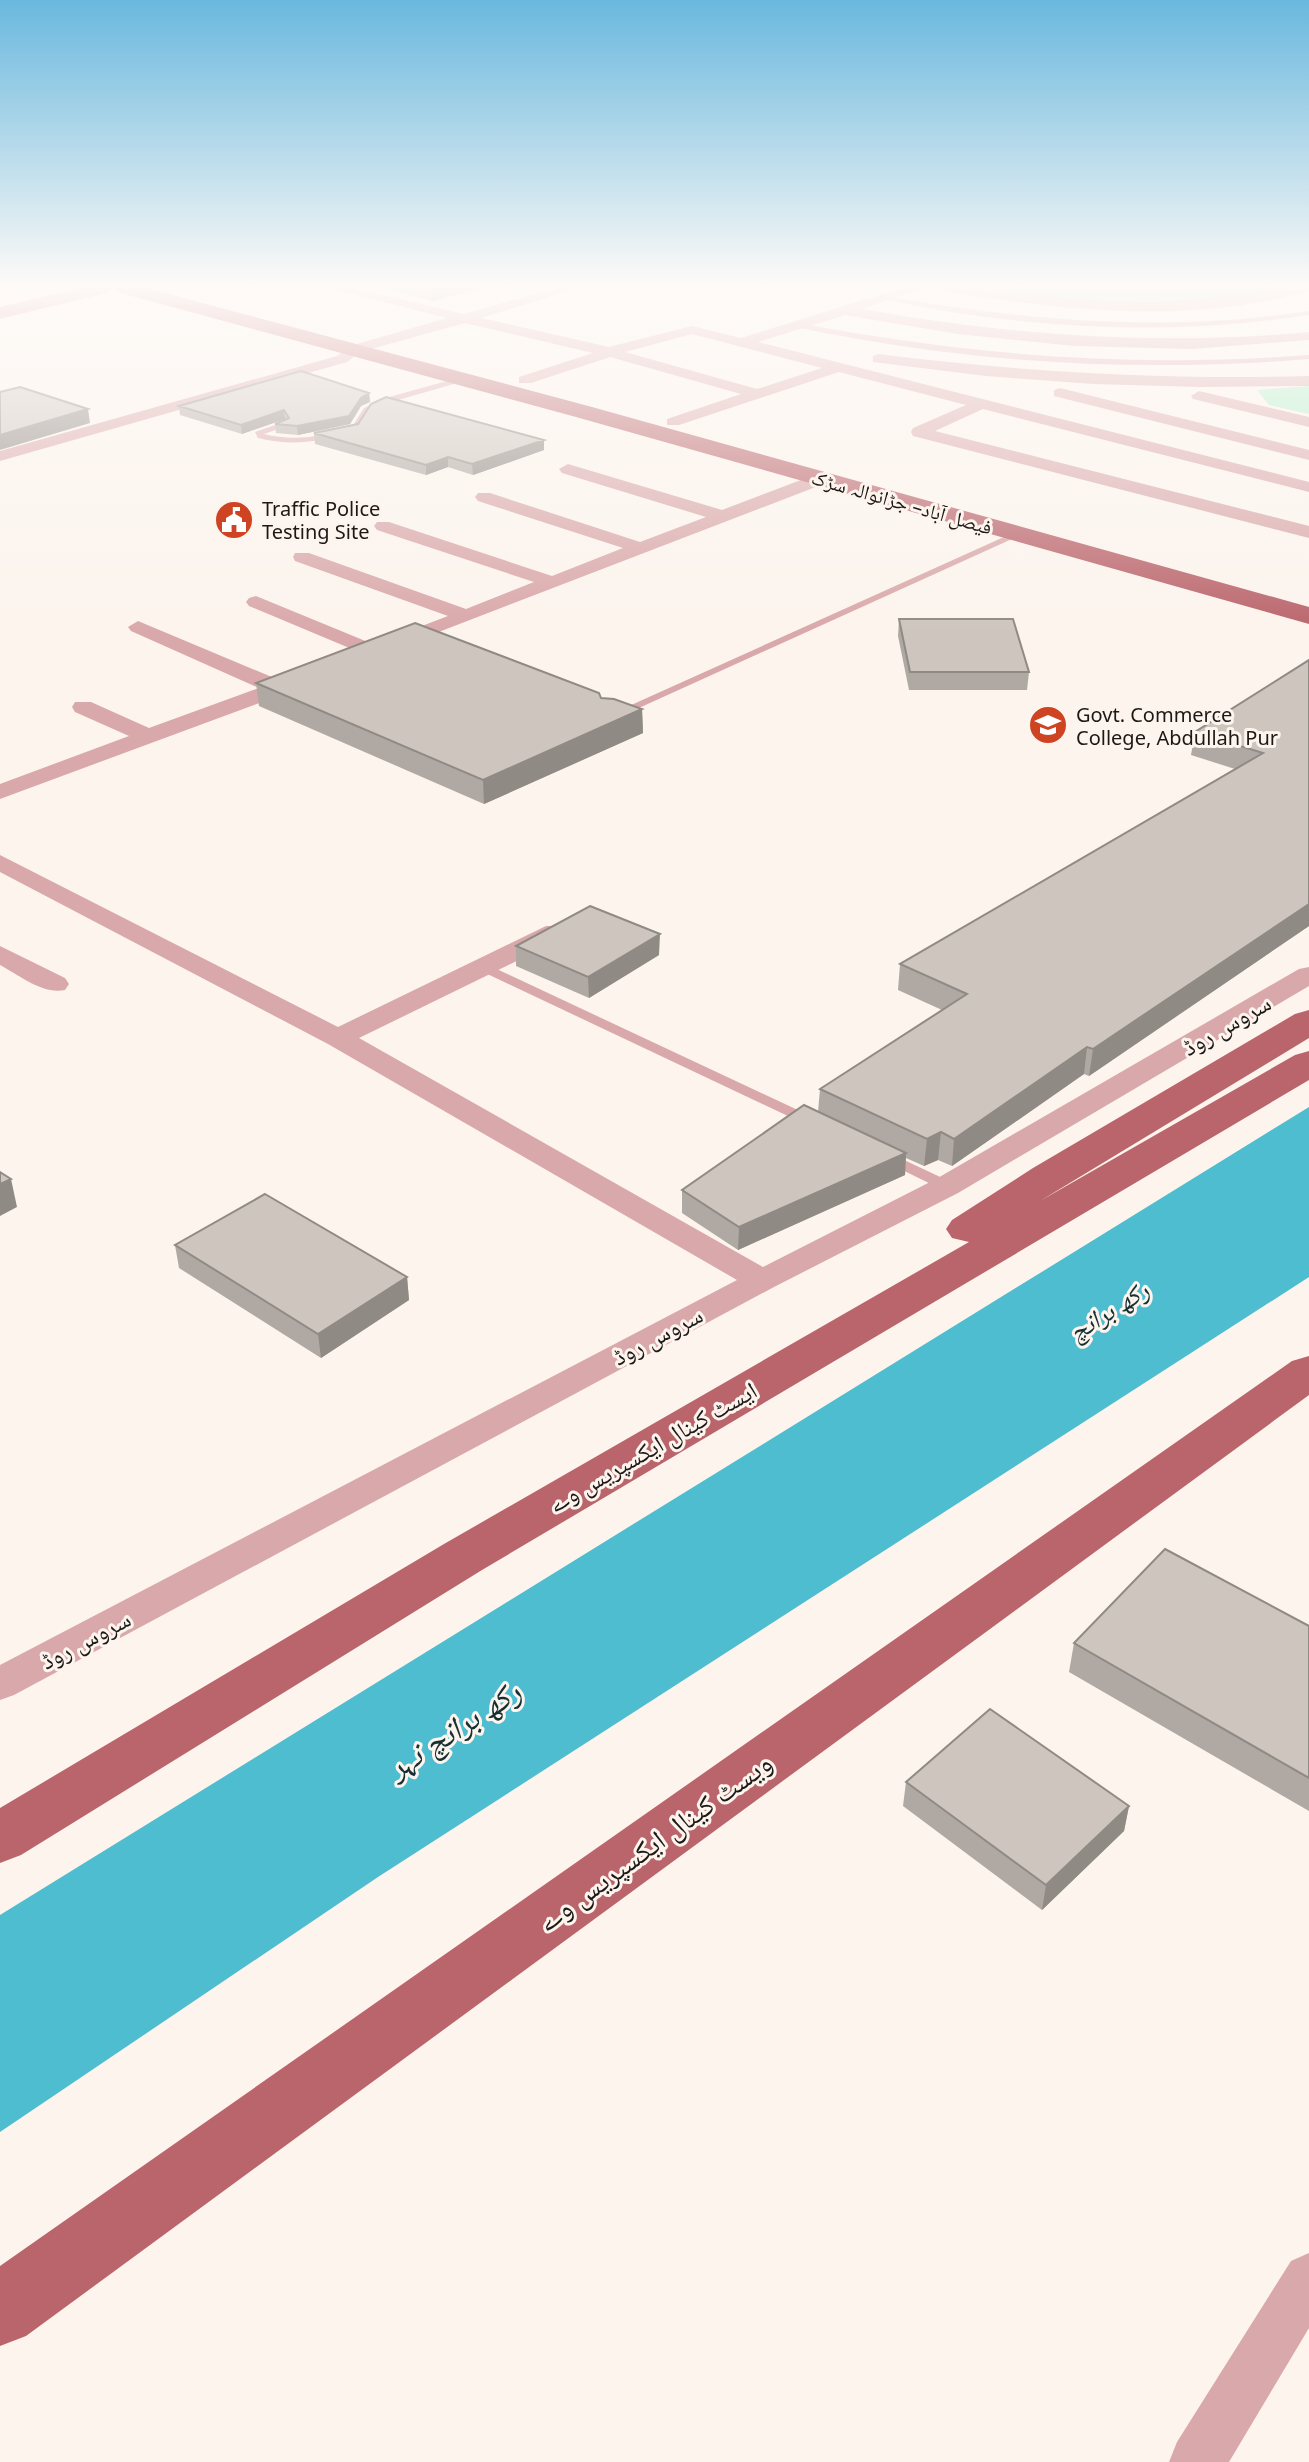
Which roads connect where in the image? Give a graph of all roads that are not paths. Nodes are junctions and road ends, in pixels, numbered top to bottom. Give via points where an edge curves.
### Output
1 (187, 403) edge
2 (381, 403) edge
3 (547, 403) edge
4 (606, 403) edge
5 (731, 403) edge
6 (983, 403) joint
7 (1096, 403) edge
8 (1247, 403) edge
9 (673, 422) junction
10 (1309, 422) edge
11 (284, 424) edge
12 (1309, 455) edge
13 (0, 456) edge
14 (568, 469) dead end
15 (820, 479) junction
16 (1309, 487) edge
17 (484, 497) dead end
18 (722, 516) junction
19 (383, 526) dead end
20 (1309, 532) edge
21 (1018, 534) junction
22 (641, 548) junction
23 (302, 557) dead end
24 (552, 582) junction
25 (1309, 592) edge
26 (256, 602) dead end
27 (465, 615) junction
28 (1309, 616) edge
29 (138, 627) dead end
30 (373, 651) junction
31 (346, 662) edge
32 (319, 672) edge
33 (278, 688) junction
34 (83, 707) dead end
35 (608, 718) edge
36 (150, 737) junction
37 (0, 792) edge
38 (0, 862) edge
39 (582, 917) edge
40 (0, 954) edge
41 (486, 968) junction
42 (1309, 975) edge
43 (55, 984) dead end
44 (1309, 1022) edge
45 (338, 1038) junction
46 (1309, 1063) edge
47 (832, 1131) edge
48 (875, 1152) edge
49 (947, 1186) junction
50 (762, 1280) junction
51 (1309, 1372) edge
52 (1309, 1395) edge
53 (1127, 1502) junction
54 (463, 1557) junction
55 (0, 1684) edge
56 (0, 1838) edge
57 (1309, 2279) edge
58 (0, 2310) edge
59 (1197, 2462) edge

1 - 13 street
2 - 11 lane via 367,410 355,429 308,443 285,443 259,432
3 - 15 main road, فیصل آباد– جڑانوالہ سڑک
4 - 9 main road, فیصل آباد– جڑانوالہ سڑک
5 - 9 street
6 - 16 street
6 - 20 street via 919,432
7 - 12 street
8 - 10 street
9 - 25 main road, فیصل آباد– جڑانوالہ سڑک
14 - 18 street
15 - 18 street
15 - 21 main road, فیصل آباد– جڑانوالہ سڑک
17 - 22 street
18 - 22 street
19 - 24 street
21 - 28 main road, فیصل آباد– جڑانوالہ سڑک
21 - 35 lane
22 - 24 street
23 - 27 street
24 - 27 street
26 - 30 street
27 - 30 street
29 - 33 street
30 - 31 street
32 - 33 street
33 - 36 street
34 - 36 street
36 - 37 street
38 - 45 street
39 - 41 street
40 - 43 street
41 - 45 street
41 - 47 lane
42 - 49 street, سروس روڈ
44 - 54 main road via 1048,1177
45 - 50 street
46 - 54 main road, ایسٹ کینال ایکسپریس وے
48 - 49 lane
49 - 50 street, سروس روڈ
50 - 55 street, سروس روڈ
51 - 53 main road, ویسٹ کینال ایکسپریس وے
52 - 53 main road
53 - 58 main road, ویسٹ کینال ایکسپریس وے
54 - 56 main road, ایسٹ کینال ایکسپریس وے
57 - 59 street

